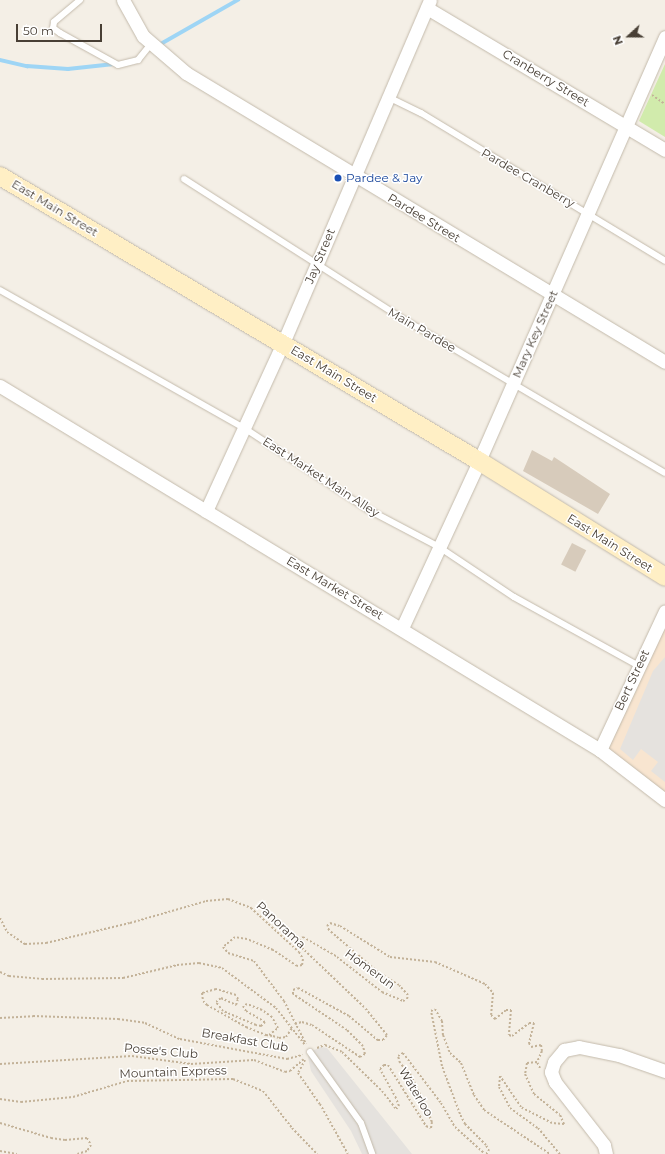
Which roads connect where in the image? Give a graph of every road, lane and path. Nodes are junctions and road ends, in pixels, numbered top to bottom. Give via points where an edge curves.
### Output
1 (80, 0) edge
2 (123, 0) edge
3 (429, 4) edge
4 (665, 37) edge
5 (151, 44) junction
6 (642, 89) junction
7 (388, 97) junction
8 (665, 104) edge
9 (626, 126) junction
10 (665, 150) edge
11 (0, 176) edge
12 (354, 176) junction
13 (184, 180) dead end
14 (588, 215) junction
15 (665, 262) edge
16 (317, 263) junction
17 (0, 290) edge
18 (553, 295) junction
19 (283, 343) junction
20 (665, 362) edge
21 (514, 383) junction
22 (0, 386) edge
23 (244, 428) junction
24 (479, 461) junction
25 (665, 473) edge
26 (206, 511) junction
27 (439, 547) junction
28 (665, 577) edge
29 (665, 611) edge
30 (402, 628) junction
31 (640, 666) junction
32 (600, 750) junction
33 (665, 800) edge
34 (0, 918) edge
35 (0, 972) edge
36 (0, 1018) edge
37 (295, 1024) junction
38 (292, 1028) junction
39 (268, 1035) junction
40 (310, 1052) junction
41 (537, 1062) junction
42 (0, 1064) edge
43 (665, 1071) edge
44 (551, 1072) junction
45 (0, 1099) edge
46 (0, 1123) edge
47 (0, 1151) edge
48 (17, 1154) edge
49 (77, 1154) edge
50 (317, 1154) edge
51 (348, 1154) edge
52 (372, 1154) edge
53 (486, 1154) edge
54 (550, 1154) edge
55 (560, 1154) edge
56 (606, 1154) edge

1 - 5 lane via 54,22 53,28 118,65 138,60
2 - 5 street, Pardee Street via 132,20
3 - 7 street, Jay Street
3 - 9 street, Cranberry Street
4 - 6 street, Mary Key Street
5 - 12 street, Pardee Street via 186,73
6 - 8 path
6 - 9 street, Mary Key Street
7 - 12 street, Jay Street
7 - 14 lane, Pardee Cranberry via 421,113
9 - 10 street, Cranberry Street
9 - 14 street, Mary Key Street
11 - 19 main road, East Main Street
12 - 16 street, Jay Street
12 - 18 street, Pardee Street
13 - 16 lane, Main Pardee
14 - 15 lane, Pardee Cranberry
14 - 18 street, Mary Key Street
16 - 19 street, Jay Street
16 - 21 lane, Main Pardee via 395,314
17 - 23 lane, East Market Main Alley
18 - 20 street, Pardee Street
18 - 21 street, Mary Key Street
19 - 23 street, Jay Street
19 - 24 main road, East Main Street
21 - 24 street, Mary Key Street
21 - 25 lane, Main Pardee
22 - 26 street, East Market Street
23 - 26 street, Jay Street
23 - 27 lane, East Market Main Alley via 367,509
24 - 27 street, Mary Key Street
24 - 28 main road, East Main Street
26 - 30 street, East Market Street
27 - 30 street, Mary Key Street
27 - 31 lane, East Market Main Alley via 514,598
29 - 31 street, Bert Street
30 - 32 street, East Market Street
31 - 32 street, Bert Street
32 - 33 street, East Market Street
34 - 37 path, Panorama via 7,932 25,944 46,943 206,901 234,901 251,908 292,944 303,959 302,965 297,966 273,950 235,937 223,947 228,953 254,961 284,1001
35 - 38 path, Breakfast Club via 9,976 42,979 123,978 177,965 199,963 222,968 276,1008
36 - 40 path, Breakfast Club via 34,1016 118,1019 145,1022 180,1039 287,1059
37 - 40 path, Panorama
37 - 41 path, Homerun via 302,1022 312,1025 360,1057 365,1054 363,1046 347,1030 293,994 293,990 298,988 349,1016 378,1040 383,1040 387,1035 364,1008 300,946 299,940 303,937 337,956 382,992 403,1001 407,999 408,995 399,985 378,972 329,930 327,926 330,923 340,926 390,957 435,962 485,984 493,993 491,1015 495,1019 506,1010 511,1010 509,1034 512,1036 534,1022 529,1043 531,1047 541,1045 542,1051
38 - 39 path via 286,1037
38 - 40 path, Breakfast Club
39 - 39 path via 222,1015 203,1001 202,993 216,989 236,996 236,1004 221,998 216,1002 224,1011 256,1025 261,1026 265,1022 246,1011 243,1006 247,1004 262,1010 272,1017 278,1028
40 - 42 path, Posse's Club via 290,1071 285,1072 254,1060 191,1064 132,1056
40 - 51 path via 298,1073 327,1116
40 - 52 lane via 362,1123
40 - 53 path, Waterloo via 325,1045 342,1052 355,1062 396,1109 399,1106 396,1098 380,1069 388,1065 426,1126 431,1128 432,1122 422,1098 411,1075 400,1063 398,1056 403,1053 441,1103 455,1127
41 - 44 path via 543,1072
41 - 55 path via 527,1062 525,1074 528,1081 534,1094 560,1115 564,1124 552,1123 521,1108 500,1076 499,1087 510,1108 538,1128
43 - 44 street via 619,1055 578,1047 564,1050 554,1062
44 - 56 street via 555,1082 604,1145
45 - 50 path, Mountain Express via 21,1102 73,1097 127,1081 233,1079 263,1091 292,1128
46 - 49 path via 51,1138 87,1138 91,1145 87,1151
47 - 48 path
53 - 54 path, Waterloo via 486,1145 465,1124 460,1114 442,1066 431,1011 436,1009 442,1021 443,1035 450,1053 461,1063 474,1095 484,1110

